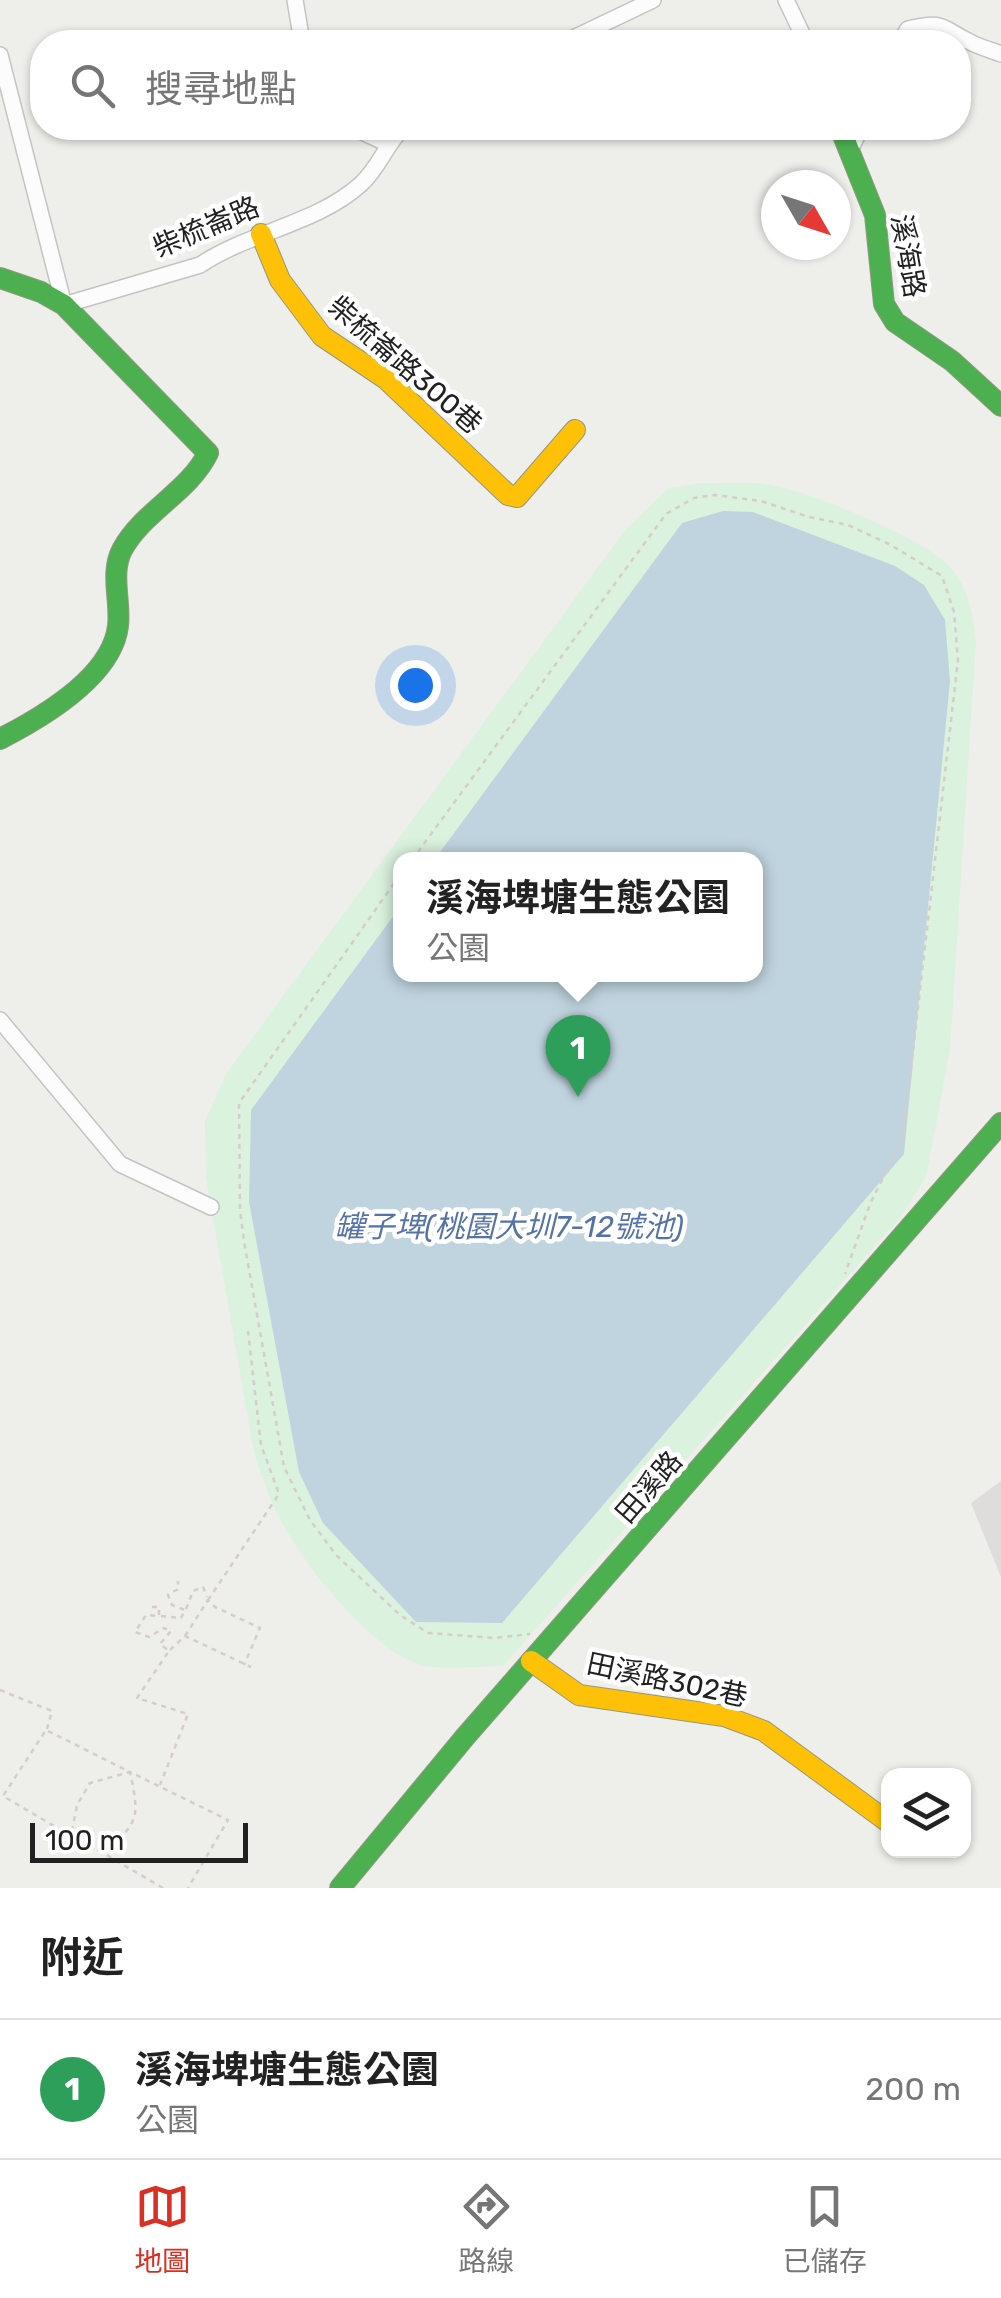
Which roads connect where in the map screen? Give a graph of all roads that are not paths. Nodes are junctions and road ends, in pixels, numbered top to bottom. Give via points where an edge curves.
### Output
1 (295, 0) edge
2 (652, 0) edge
3 (786, 0) edge
4 (300, 30) edge
5 (590, 30) edge
6 (800, 30) edge
7 (907, 30) edge
8 (953, 30) edge
9 (971, 43) edge
10 (0, 54) edge
11 (1001, 54) edge
12 (380, 140) edge
13 (392, 140) edge
14 (844, 140) edge
15 (854, 140) edge
16 (388, 144) junction
17 (849, 152) junction
18 (261, 234) junction
19 (0, 278) edge
20 (64, 305) junction
21 (1001, 406) edge
22 (574, 430) dead end
23 (0, 740) edge
24 (0, 1020) edge
25 (1001, 1123) edge
26 (211, 1206) dead end
27 (531, 1661) junction
28 (881, 1817) edge
29 (340, 1888) edge

1 - 4 street
2 - 5 street
3 - 6 street
7 - 8 street via 938,24
9 - 11 street
10 - 20 street
12 - 16 street
13 - 16 street, 柴梳崙路
14 - 17 street, 溪海路
15 - 17 street
16 - 18 street, 柴梳崙路 via 362,184
17 - 21 street, 溪海路 via 875,215 884,304 894,322 952,361
18 - 20 street, 柴梳崙路 via 200,265
18 - 22 street, 柴梳崙路300巷 via 280,280 322,336 386,379 508,495 517,497
19 - 20 street
20 - 23 street via 208,452 119,554 117,633 102,664 76,691
24 - 26 street via 120,1164
25 - 27 street, 田溪路
27 - 28 street, 田溪路302巷 via 579,1695 724,1716 764,1731
27 - 29 street, 田溪路

